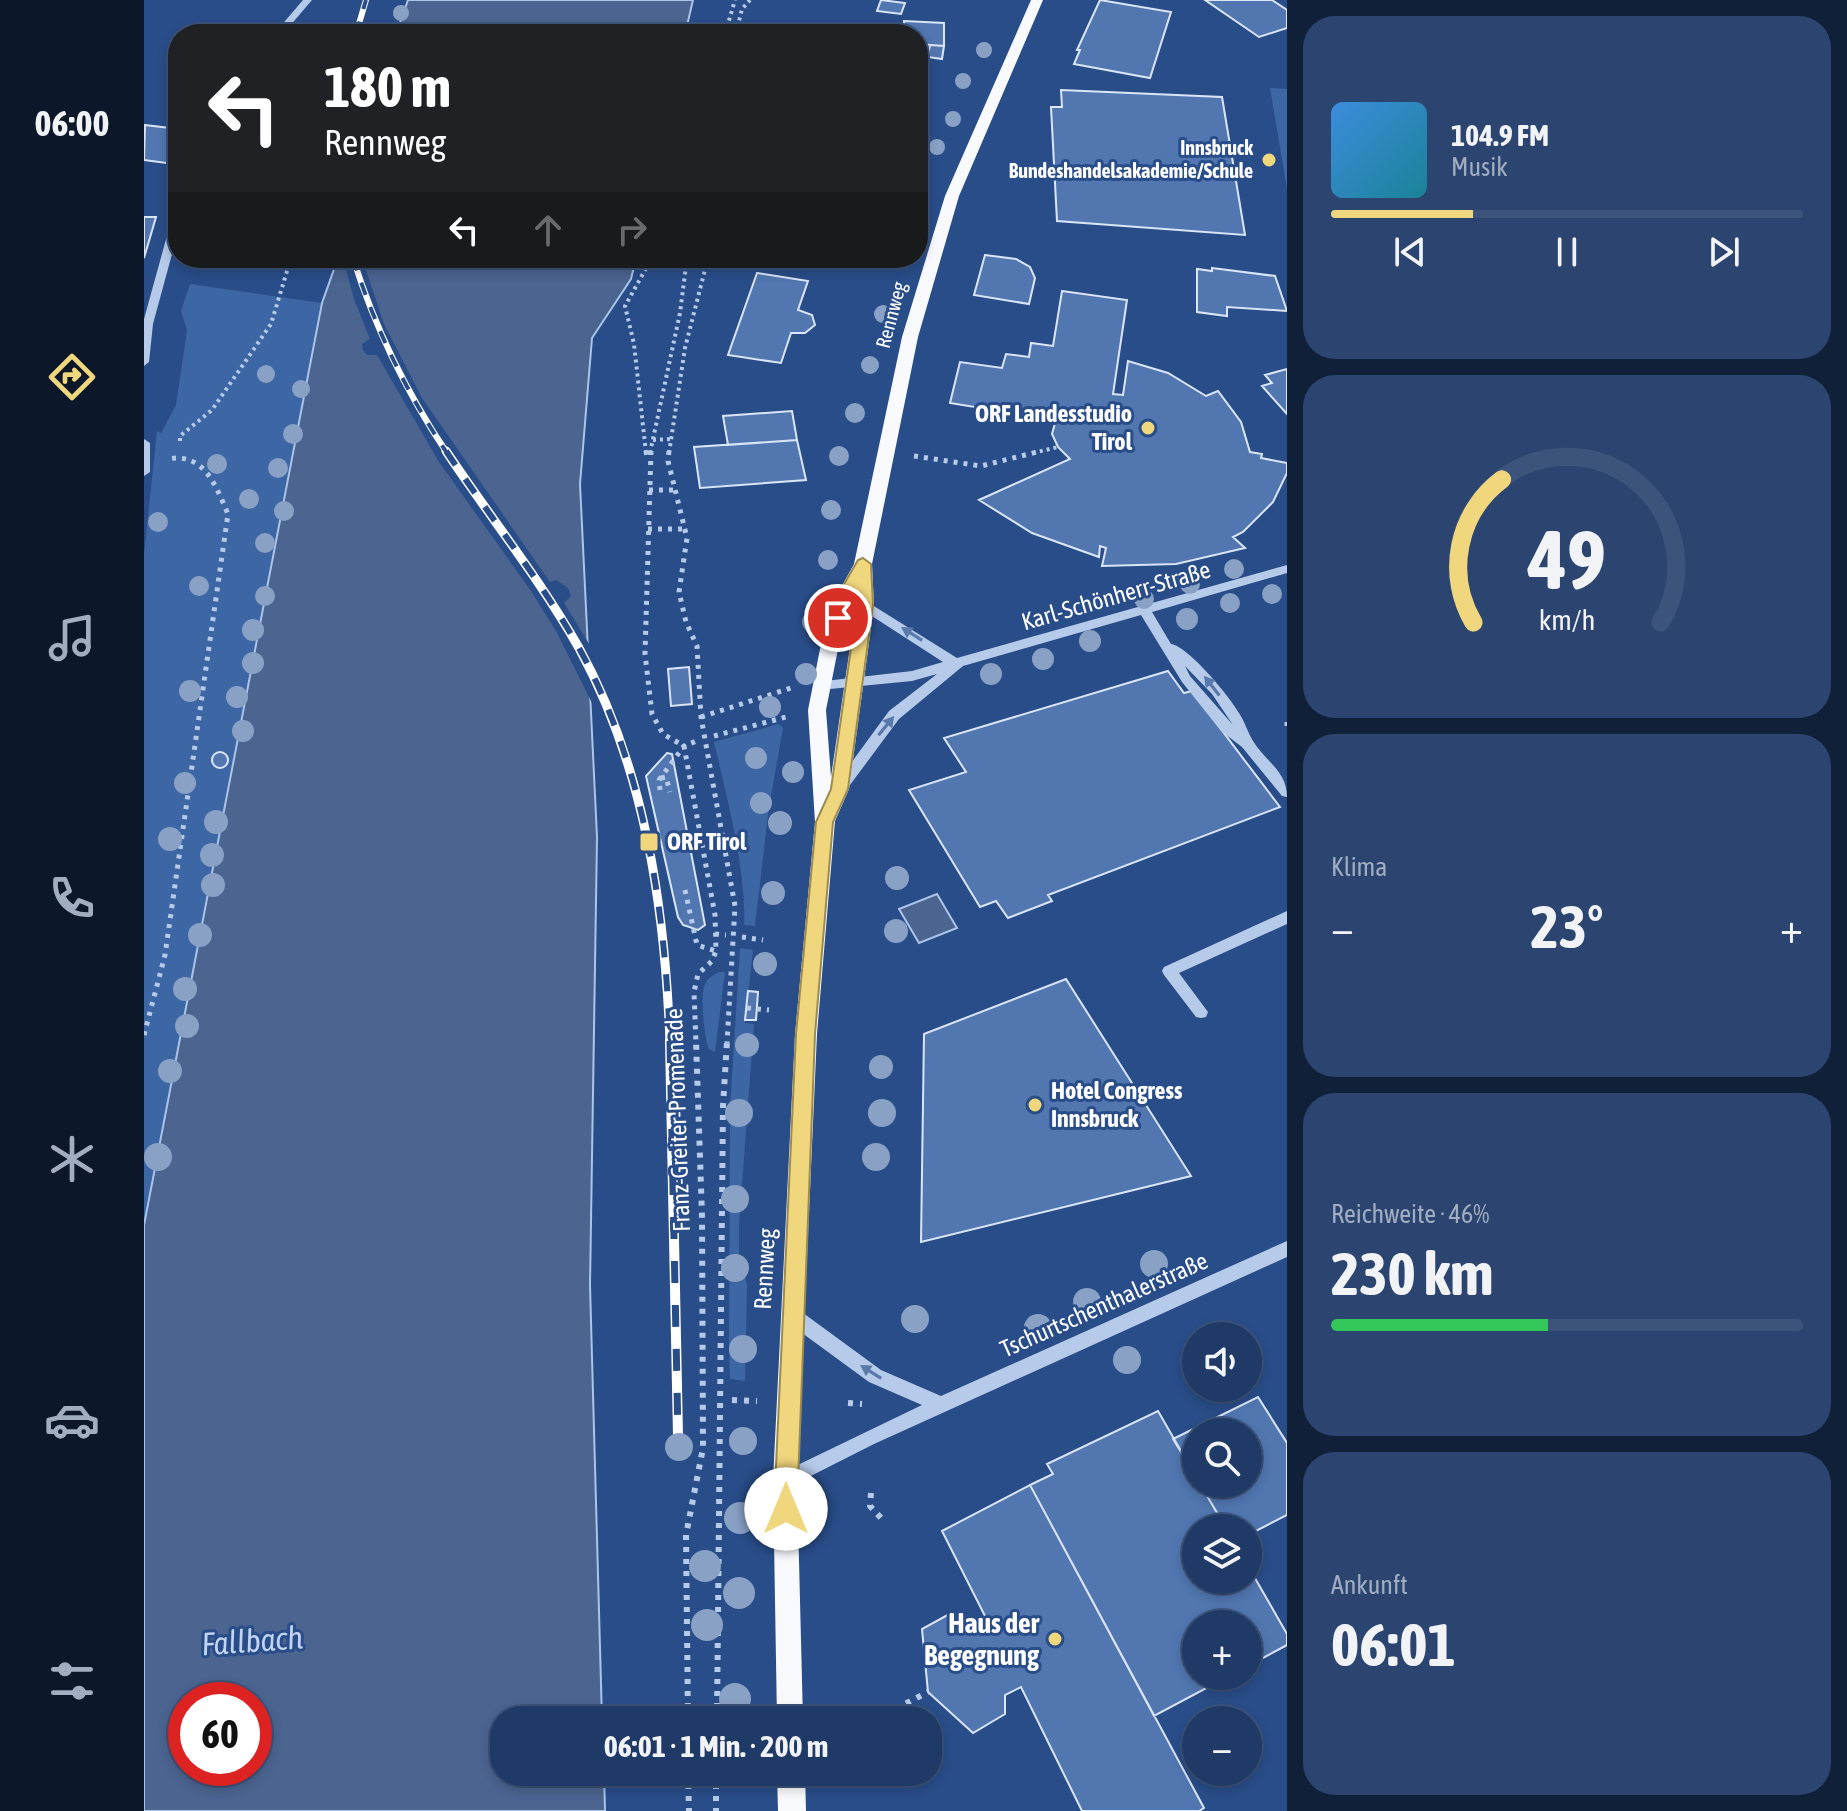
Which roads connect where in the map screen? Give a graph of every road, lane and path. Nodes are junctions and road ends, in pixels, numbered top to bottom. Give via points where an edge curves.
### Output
1 (308, 0) edge
2 (735, 0) edge
3 (750, 0) edge
4 (1037, 0) edge
5 (287, 24) edge
6 (728, 24) edge
7 (738, 24) edge
8 (168, 251) edge
9 (288, 268) edge
10 (646, 268) edge
11 (686, 268) edge
12 (705, 268) edge
13 (144, 362) edge
14 (671, 439) junction
15 (653, 440) junction
16 (180, 441) dead end
17 (144, 443) edge
18 (1058, 447) dead end
19 (920, 456) dead end
20 (179, 457) dead end
21 (648, 463) junction
22 (144, 472) edge
23 (649, 490) junction
24 (674, 490) junction
25 (648, 529) junction
26 (687, 529) junction
27 (863, 564) junction
28 (1287, 569) edge
29 (865, 606) junction
30 (1144, 610) junction
31 (957, 665) junction
32 (855, 682) junction
33 (811, 685) junction
34 (701, 717) junction
35 (779, 719) dead end
36 (1287, 722) edge
37 (1287, 728) edge
38 (714, 736) dead end
39 (699, 740) dead end
40 (684, 746) junction
41 (839, 789) junction
42 (670, 792) dead end
43 (1287, 792) edge
44 (825, 822) junction
45 (685, 890) dead end
46 (1287, 917) edge
47 (715, 934) junction
48 (726, 935) dead end
49 (742, 937) dead end
50 (763, 940) dead end
51 (716, 951) junction
52 (747, 1008) dead end
53 (769, 1010) dead end
54 (1201, 1012) dead end
55 (144, 1035) edge
56 (1287, 1249) edge
57 (793, 1316) junction
58 (713, 1399) dead end
59 (703, 1400) junction
60 (732, 1400) dead end
61 (750, 1400) dead end
62 (860, 1402) dead end
63 (848, 1403) dead end
64 (942, 1405) junction
65 (785, 1480) junction
66 (871, 1493) dead end
67 (881, 1518) dead end
68 (928, 1692) dead end
69 (688, 1706) edge
70 (717, 1706) edge
71 (790, 1706) edge
72 (901, 1706) edge
73 (688, 1786) edge
74 (716, 1786) edge
75 (791, 1786) edge
76 (689, 1811) edge
77 (716, 1811) edge
78 (792, 1811) edge

1 - 5 street
2 - 6 path
3 - 7 path
4 - 27 main road, Rennweg via 952,196 910,337
8 - 13 street via 148,324
9 - 16 path via 271,324 212,410
10 - 21 path via 625,306
11 - 15 path
12 - 14 path via 685,348
14 - 15 path
14 - 24 path via 668,461
15 - 21 path
17 - 22 street
18 - 19 path via 981,466
20 - 55 path via 210,473 228,514 165,955
21 - 23 path
23 - 24 path
23 - 25 path
24 - 26 path
25 - 26 path
25 - 40 path via 645,654 652,714 663,734
26 - 34 path via 679,592 697,646
27 - 29 main road, Rennweg
27 - 33 main road, Rennweg
28 - 30 street, Karl-Schönherr-Straße
31 -> 29 street
29 - 32 main road, Rennweg
30 - 31 street, Karl-Schönherr-Straße
30 - 43 street via 1186,679
31 - 32 street, Karl-Schönherr-Straße
41 -> 31 street, Karl-Schönherr-Straße via 894,715
32 - 33 street, Karl-Schönherr-Straße
32 - 41 main road, Rennweg
33 - 34 path
33 - 44 main road, Rennweg
34 - 70 path via 735,906 723,1106
35 - 38 path
36 - 37 path
39 - 40 path
40 - 42 path via 667,769 659,780 660,790 656,779 666,777
40 - 47 path via 712,885
41 - 44 main road, Rennweg
44 - 57 main road, Rennweg via 806,1034
45 - 51 path via 697,945
46 - 54 street via 1169,971
47 - 48 path
47 - 51 path
49 - 50 path
51 - 59 path, Franz-Greiter-Promenade via 698,974 694,992
52 - 53 path
56 - 64 street, Tschurtschenthalerstraße
64 -> 57 street via 875,1376
57 - 65 main road, Rennweg
58 - 59 path
59 - 69 path, Franz-Greiter-Promenade via 703,1448 686,1535
60 - 61 path
62 - 63 path
64 - 65 street, Tschurtschenthalerstraße
65 - 71 main road, Rennweg
66 - 67 path via 870,1506
68 - 72 path
73 - 76 path
74 - 77 path
75 - 78 main road

